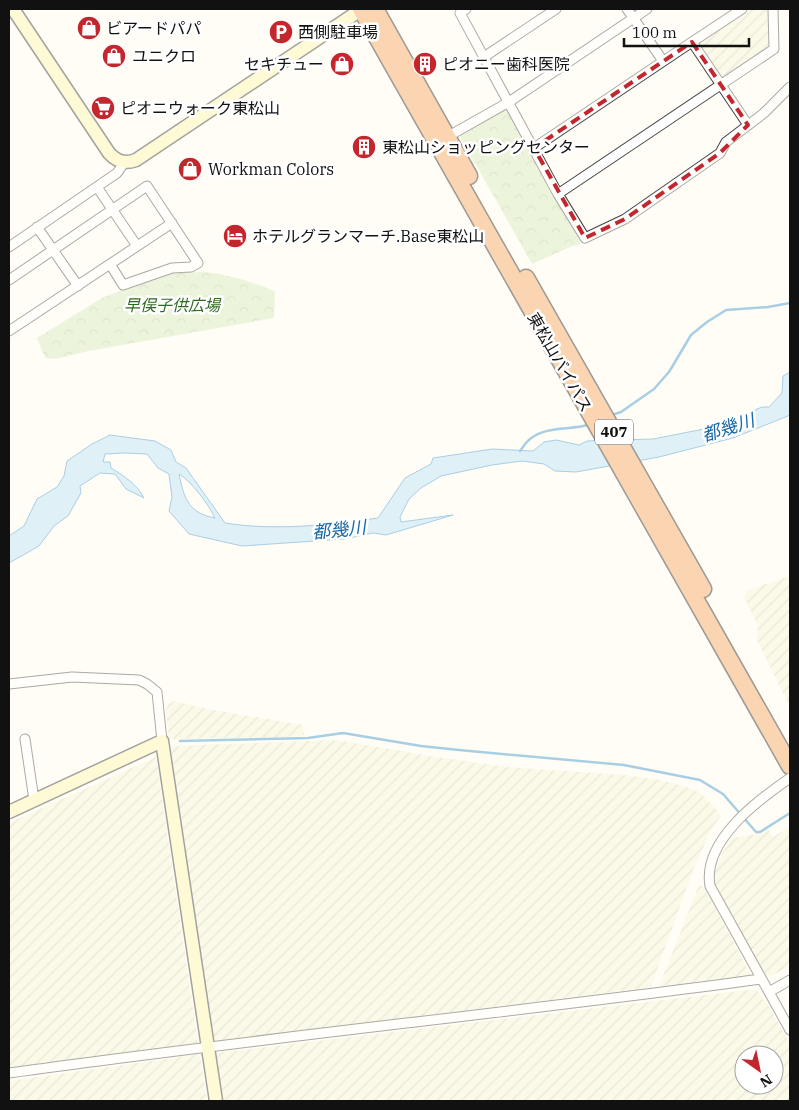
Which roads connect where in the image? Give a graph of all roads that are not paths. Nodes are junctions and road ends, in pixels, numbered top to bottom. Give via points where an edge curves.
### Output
1 (13, 9) edge
2 (362, 9) edge
3 (375, 9) edge
4 (466, 9) edge
5 (556, 9) edge
6 (627, 9) edge
7 (647, 9) edge
8 (742, 9) edge
9 (773, 9) edge
10 (633, 18) junction
11 (692, 42) junction
12 (484, 57) junction
13 (663, 61) junction
14 (721, 85) junction
15 (790, 87) edge
16 (509, 102) junction
17 (748, 125) junction
18 (447, 137) junction
19 (534, 148) junction
20 (124, 163) junction
21 (97, 187) junction
22 (558, 194) junction
23 (112, 209) junction
24 (172, 222) junction
25 (38, 227) junction
26 (137, 246) junction
27 (9, 247) edge
28 (53, 249) junction
29 (110, 264) junction
30 (9, 280) edge
31 (78, 286) junction
32 (531, 298) junction
33 (9, 331) edge
34 (685, 570) junction
35 (9, 684) edge
36 (25, 739) dead end
37 (162, 741) junction
38 (790, 744) edge
39 (790, 766) edge
40 (790, 778) edge
41 (34, 800) junction
42 (9, 812) edge
43 (761, 979) junction
44 (790, 980) edge
45 (769, 992) junction
46 (790, 1030) edge
47 (208, 1047) junction
48 (9, 1073) edge
49 (216, 1101) edge

1 - 20 street via 109,153
2 - 20 street via 136,160
2 - 32 highway, 東松山バイパス / 407
3 - 18 highway, 東松山バイパス / 407
4 - 12 street via 460,13
5 - 12 street
6 - 10 street
7 - 10 street
8 - 11 street
9 - 14 street via 774,49
10 - 13 street
10 - 16 street
11 - 13 street
11 - 14 street
12 - 16 street
13 - 19 street
14 - 17 street
14 - 22 street
15 - 17 street
16 - 18 street
16 - 19 street
17 - 22 street via 726,142 720,153 625,219 585,238
18 - 32 highway, 東松山バイパス / 407
19 - 22 street
20 - 21 street via 117,174
21 - 23 street
21 - 25 street
23 - 24 street via 147,186
23 - 26 street
23 - 28 street
24 - 26 street
24 - 29 street via 198,262 191,267 172,268 123,285
25 - 27 street
25 - 28 street
26 - 29 street
28 - 30 street
28 - 31 street
29 - 31 street
31 - 33 street
32 - 34 highway, 東松山バイパス / 407
34 - 38 highway, 東松山バイパス / 407
34 - 39 highway, 東松山バイパス / 407
35 - 37 street via 72,677 139,680 157,692
36 - 41 street
37 - 41 street
37 - 47 street
40 - 43 street via 733,827 715,851 708,876 710,886
41 - 42 street
43 - 45 street
43 - 47 street
44 - 45 street
45 - 46 street
47 - 48 street
47 - 49 street

